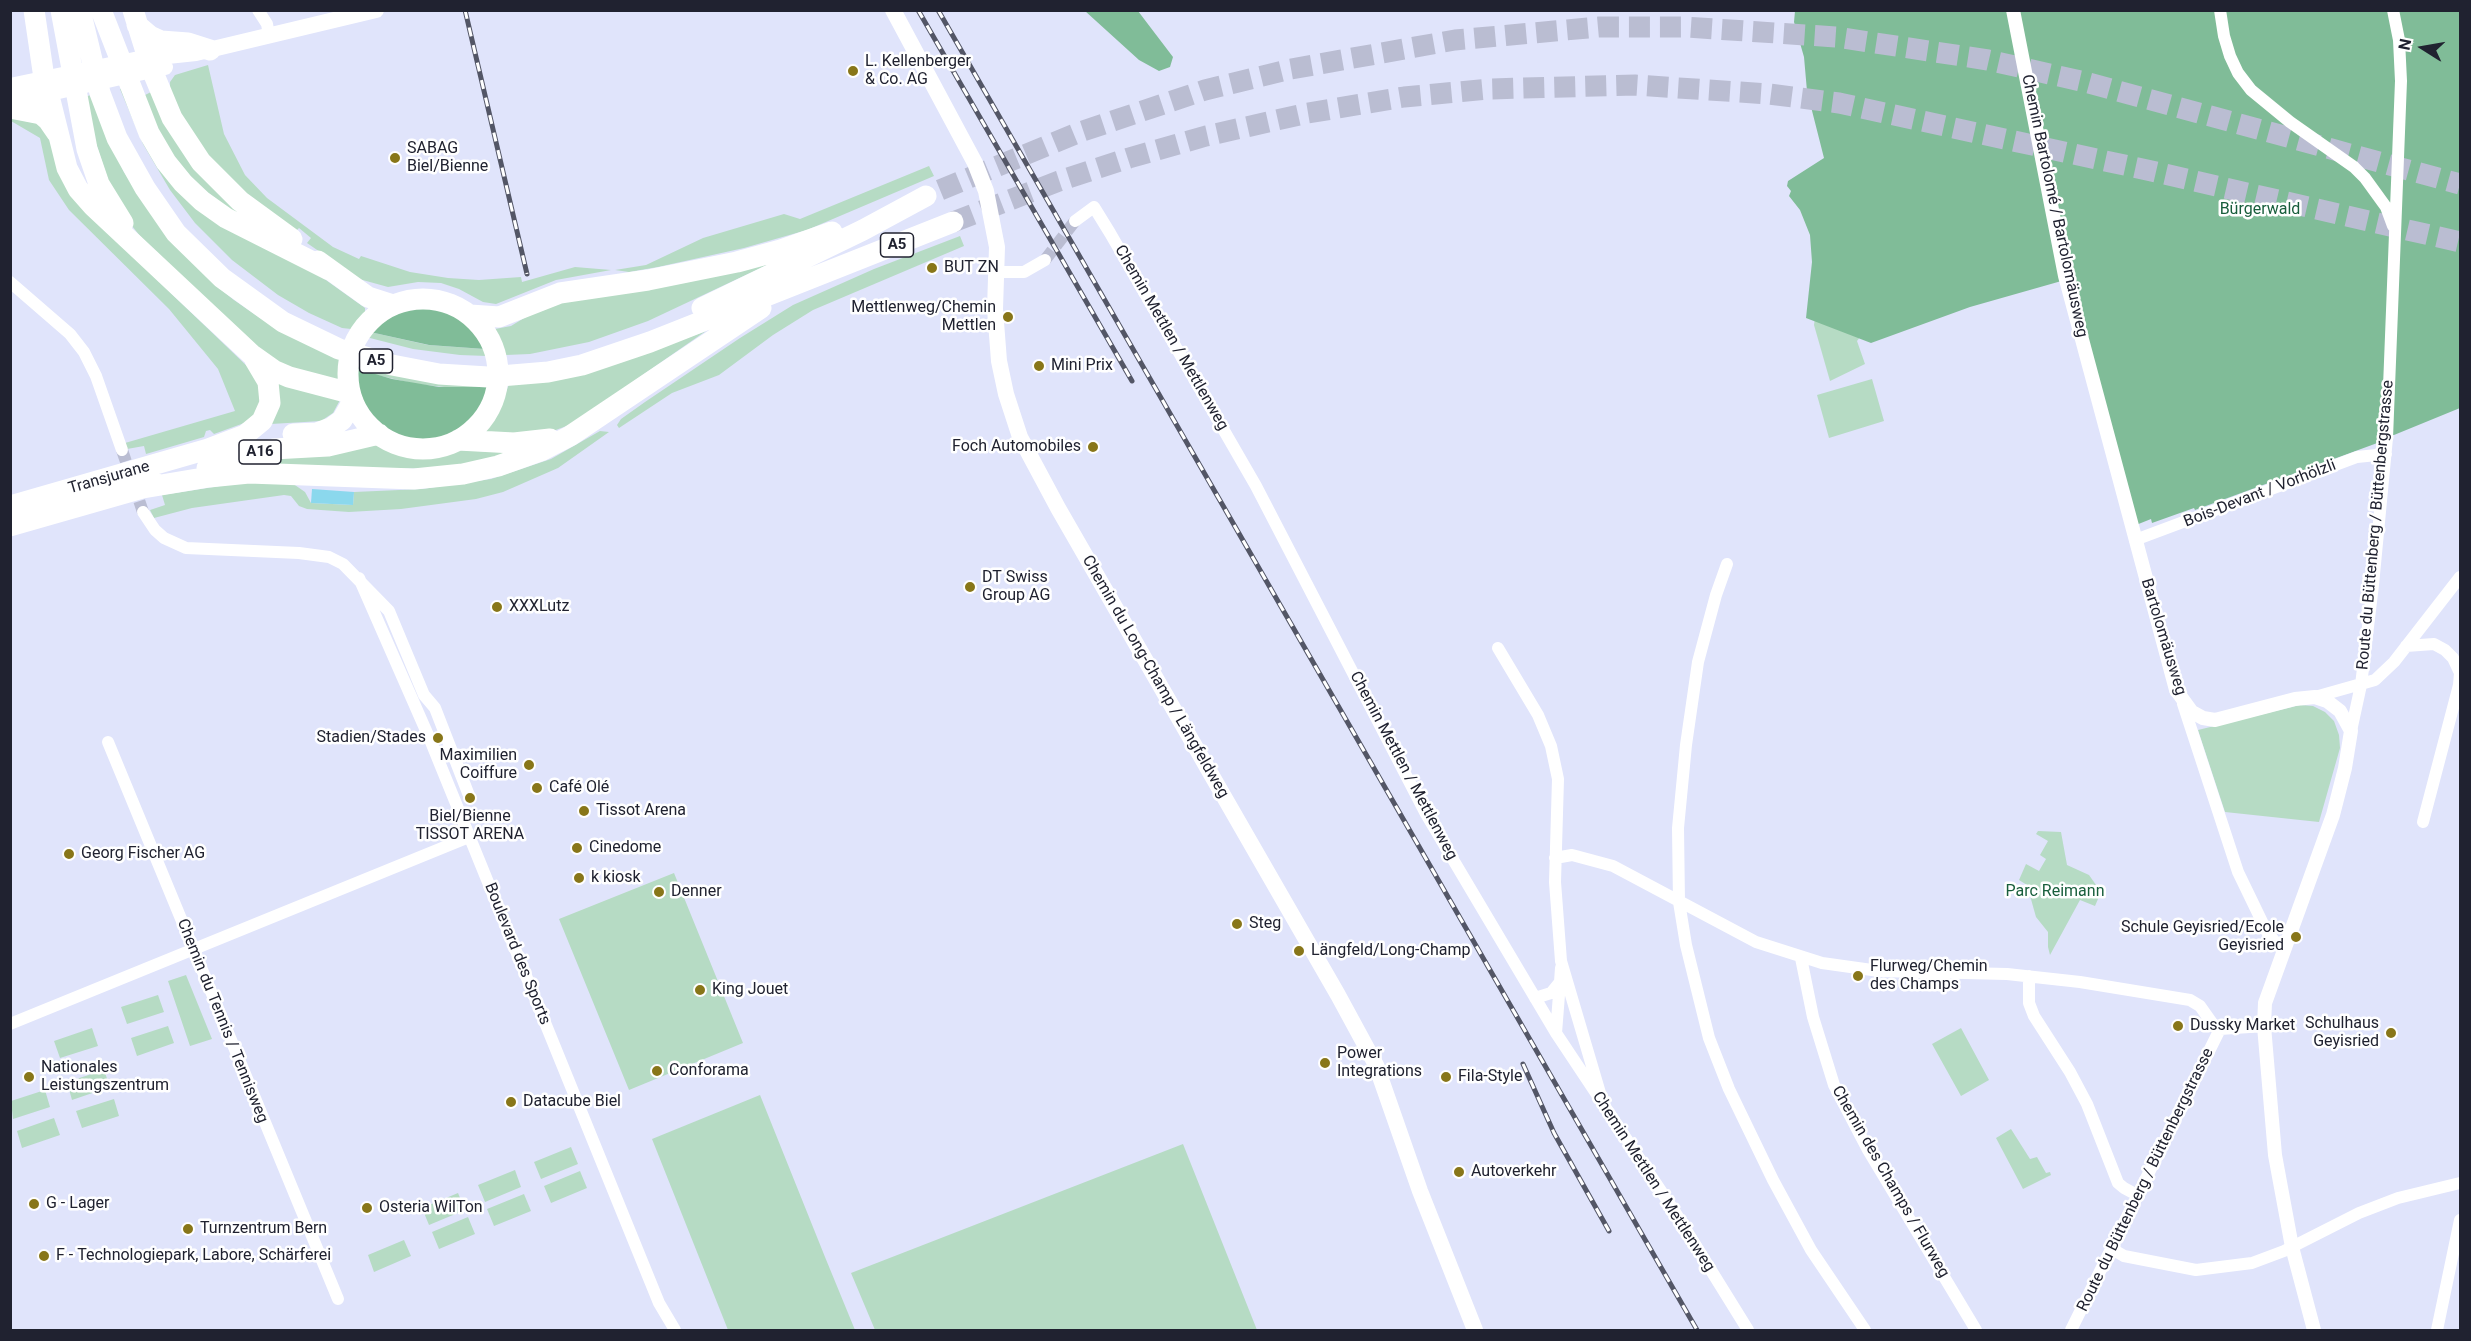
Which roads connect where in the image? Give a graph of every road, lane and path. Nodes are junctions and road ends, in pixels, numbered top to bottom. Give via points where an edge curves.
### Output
1 (34, 10) edge
2 (61, 10) edge
3 (80, 10) edge
4 (92, 10) edge
5 (101, 10) edge
6 (258, 10) edge
7 (376, 10) edge
8 (893, 10) edge
9 (2013, 10) edge
10 (2220, 10) edge
11 (2394, 10) edge
12 (135, 18) edge
13 (269, 35) junction
14 (210, 50) junction
15 (144, 65) junction
16 (53, 84) junction
17 (10, 86) edge
18 (10, 102) edge
19 (10, 108) edge
20 (57, 133) junction
21 (1075, 221) tunnel mouth
22 (952, 222) tunnel mouth
23 (2396, 231) junction
24 (149, 256) junction
25 (1045, 260) tunnel mouth
26 (842, 267) junction
27 (328, 270) junction
28 (997, 272) junction
29 (10, 282) edge
30 (393, 305) junction
31 (470, 315) junction
32 (252, 354) junction
33 (352, 397) junction
34 (600, 417) junction
35 (380, 434) junction
36 (458, 440) junction
37 (208, 449) junction
38 (122, 450) tunnel mouth
39 (2385, 454) junction
40 (143, 488) junction
41 (10, 506) edge
42 (143, 512) tunnel mouth
43 (10, 526) edge
44 (2135, 540) junction
45 (1727, 564) dead end
46 (2460, 577) edge
47 (359, 578) junction
48 (2406, 646) junction
49 (1498, 648) dead end
50 (2361, 685) junction
51 (2315, 697) junction
52 (2182, 702) junction
53 (2351, 731) junction
54 (108, 742) dead end
55 (470, 798) dead end
56 (2423, 822) dead end
57 (469, 837) junction
58 (1556, 858) junction
59 (1679, 902) junction
60 (192, 950) junction
61 (2283, 951) junction
62 (1801, 958) junction
63 (1561, 961) junction
64 (2029, 976) junction
65 (1560, 982) junction
66 (1535, 998) junction
67 (10, 1024) edge
68 (2264, 1026) junction
69 (2220, 1029) junction
70 (1556, 1034) junction
71 (1605, 1108) junction
72 (2460, 1183) edge
73 (2139, 1196) junction
74 (2460, 1220) edge
75 (2292, 1247) junction
76 (2112, 1249) junction
77 (338, 1299) dead end
78 (675, 1330) edge
79 (1475, 1330) edge
80 (1748, 1330) edge
81 (1865, 1330) edge
82 (1976, 1330) edge
83 (2071, 1330) edge
84 (2314, 1330) edge
85 (2437, 1330) edge

1 - 16 highway
2 - 24 highway via 91,162 110,204
3 - 26 highway, A5 via 100,93 117,138 176,233 211,269 257,305 312,337 359,356 456,375 548,372 630,350
4 - 31 highway, A5 via 100,54 127,133 159,190 196,238 239,278 286,311 344,339 409,358 512,364 603,347 701,308 933,193 810,240 737,262 568,291 498,317
5 - 27 highway via 149,133 183,183 226,218
6 - 13 street
7 - 13 main road
8 - 28 main road, Chemin du Long-Champ / Längfeldweg via 980,174 993,219
9 - 44 street, Chemin Bartolomé / Bartolomäusweg via 2065,276
10 - 23 street via 2230,56 2251,90 2354,167 2386,207
11 - 23 street, Route du Büttenberg / Büttenbergstrasse via 2401,81
12 - 14 highway via 146,33 161,41
12 - 15 highway
13 - 14 main road
14 - 15 main road via 180,63
15 - 16 main road
15 - 27 highway via 201,162 240,201
16 - 17 main road
16 - 18 main road
16 - 20 highway
19 - 20 highway via 41,114
20 - 24 highway via 78,189
21 - 66 street, Chemin Mettlen / Mettlenweg via 1094,207 1110,233 1256,486 1426,814
22 - 26 highway, A5
23 - 39 street, Route du Büttenberg / Büttenbergstrasse
24 - 32 highway
25 - 28 street via 1024,272
26 - 34 highway via 757,310
27 - 30 highway via 368,297
28 - 79 main road, Chemin du Long-Champ / Längfeldweg via 999,361 1005,394 1020,437 1376,1065
29 - 38 street via 72,336 84,352
30 - 31 highway via 419,299 438,300
30 - 33 highway via 375,316 354,344 348,367
31 - 36 highway via 486,335 494,354 497,387 480,422
32 - 33 highway via 289,377
32 - 37 highway via 270,388 266,415 245,435
33 - 35 highway via 366,421
33 - 37 highway, A16 via 342,420 324,431 267,436
34 - 36 highway via 540,441
34 - 40 highway via 530,456 463,474 396,480 249,473
35 - 36 highway via 395,443 421,448
35 - 40 highway, A16 via 338,445 265,451
37 - 41 highway, Transjurane / A16
39 - 44 street, Bois-Devant / Vorhölzli via 2357,458
39 - 50 street, Route du Büttenberg / Büttenbergstrasse
40 - 43 highway, Transjurane / A16
42 - 47 street via 164,538 186,548 314,554 342,563
44 - 52 street, Bartolomäusweg
45 - 59 street via 1698,662 1686,745 1678,828
46 - 48 street, Bartolomäusweg
47 - 55 street via 389,611 424,695 435,708
47 - 57 street, Boulevard des Sports
48 - 50 street, Bartolomäusweg via 2375,680
48 - 56 street via 2434,644 2453,658 2460,674
49 - 58 street via 1538,715 1551,746 1558,779
50 - 51 street, Bartolomäusweg
50 - 53 street, Route du Büttenberg / Büttenbergstrasse
51 - 52 street, Bartolomäusweg via 2215,720 2198,715
51 - 53 street via 2340,711
52 - 61 street via 2238,872 2266,932
53 - 61 street, Route du Büttenberg / Büttenbergstrasse via 2333,815
54 - 60 street, Chemin du Tennis / Tennisweg
57 - 60 street
57 - 78 street, Boulevard des Sports via 659,1303
58 - 59 street via 1572,855 1613,866
58 - 63 street
59 - 62 street via 1756,942
59 - 81 street via 1696,994 1729,1089 1811,1250
60 - 67 street
60 - 77 street, Chemin du Tennis / Tennisweg
61 - 68 street, Route du Büttenberg / Büttenbergstrasse via 2268,990
62 - 64 street via 1879,971
62 - 82 street, Chemin des Champs / Flurweg via 1813,1017 1834,1085 1868,1150
63 - 65 street
63 - 71 street
64 - 69 street via 2190,1000
64 - 73 street via 2029,1004 2034,1016 2070,1072 2118,1183
65 - 66 street via 1551,993
65 - 70 street
66 - 70 street, Chemin Mettlen / Mettlenweg
68 - 69 street
68 - 75 street, Route du Büttenberg / Büttenbergstrasse via 2275,1155
69 - 73 street, Route du Büttenberg / Büttenbergstrasse
70 - 71 street, Chemin Mettlen / Mettlenweg
71 - 80 street, Chemin Mettlen / Mettlenweg
72 - 75 street via 2398,1198
73 - 76 street, Route du Büttenberg / Büttenbergstrasse
74 - 85 street
75 - 76 street via 2252,1263 2196,1270 2124,1256
75 - 84 street, Route du Büttenberg / Büttenbergstrasse
76 - 83 street, Route du Büttenberg / Büttenbergstrasse

